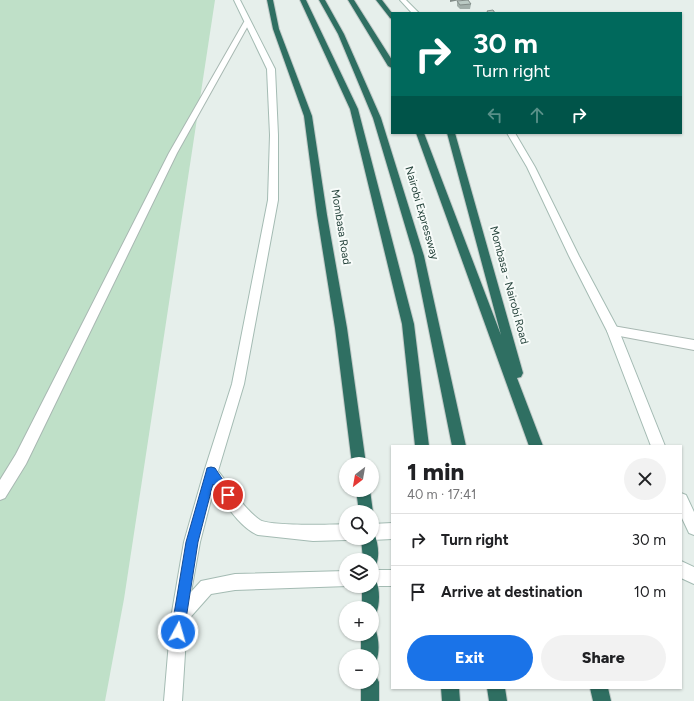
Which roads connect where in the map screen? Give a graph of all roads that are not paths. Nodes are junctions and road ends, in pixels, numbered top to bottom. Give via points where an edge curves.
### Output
1 (237, 0) edge
2 (270, 0) edge
3 (303, 0) edge
4 (322, 0) edge
5 (351, 0) edge
6 (379, 0) edge
7 (403, 0) edge
8 (415, 12) edge
9 (391, 16) edge
10 (248, 22) junction
11 (391, 64) edge
12 (420, 134) edge
13 (451, 134) edge
14 (512, 134) edge
15 (613, 331) junction
16 (694, 346) edge
17 (422, 445) edge
18 (459, 445) edge
19 (536, 445) edge
20 (536, 445) edge
21 (658, 445) edge
22 (358, 457) edge
23 (211, 472) junction
24 (0, 492) edge
25 (682, 502) edge
26 (694, 528) edge
27 (391, 531) edge
28 (339, 532) edge
29 (379, 532) edge
30 (682, 570) edge
31 (694, 576) edge
32 (379, 578) edge
33 (391, 578) edge
34 (339, 579) edge
35 (179, 618) junction
36 (370, 689) edge
37 (450, 689) edge
38 (496, 689) edge
39 (599, 689) edge
40 (173, 701) edge
41 (370, 701) edge
42 (451, 701) edge
43 (498, 701) edge
44 (602, 701) edge

1 - 10 street
2 - 22 highway, Mombasa Road via 276,29 308,116
3 - 17 highway via 354,109 408,324
4 - 18 highway, Nairobi Expressway via 341,34 379,125 419,256
5 - 11 highway
6 - 9 highway
7 - 8 street
10 - 23 street via 271,69 273,200 238,384
10 - 24 street via 173,153 21,460
12 - 19 highway
13 - 20 highway, Mombasa - Nairobi Road
14 - 15 street
15 - 16 street
15 - 21 street
23 - 28 street via 236,507 258,528 313,533
23 - 35 street via 192,542
25 - 26 street
27 - 29 street
30 - 31 street
32 - 33 street
34 - 35 street via 235,582 207,587
35 - 40 street
36 - 41 highway
37 - 42 highway
38 - 43 highway
39 - 44 highway

